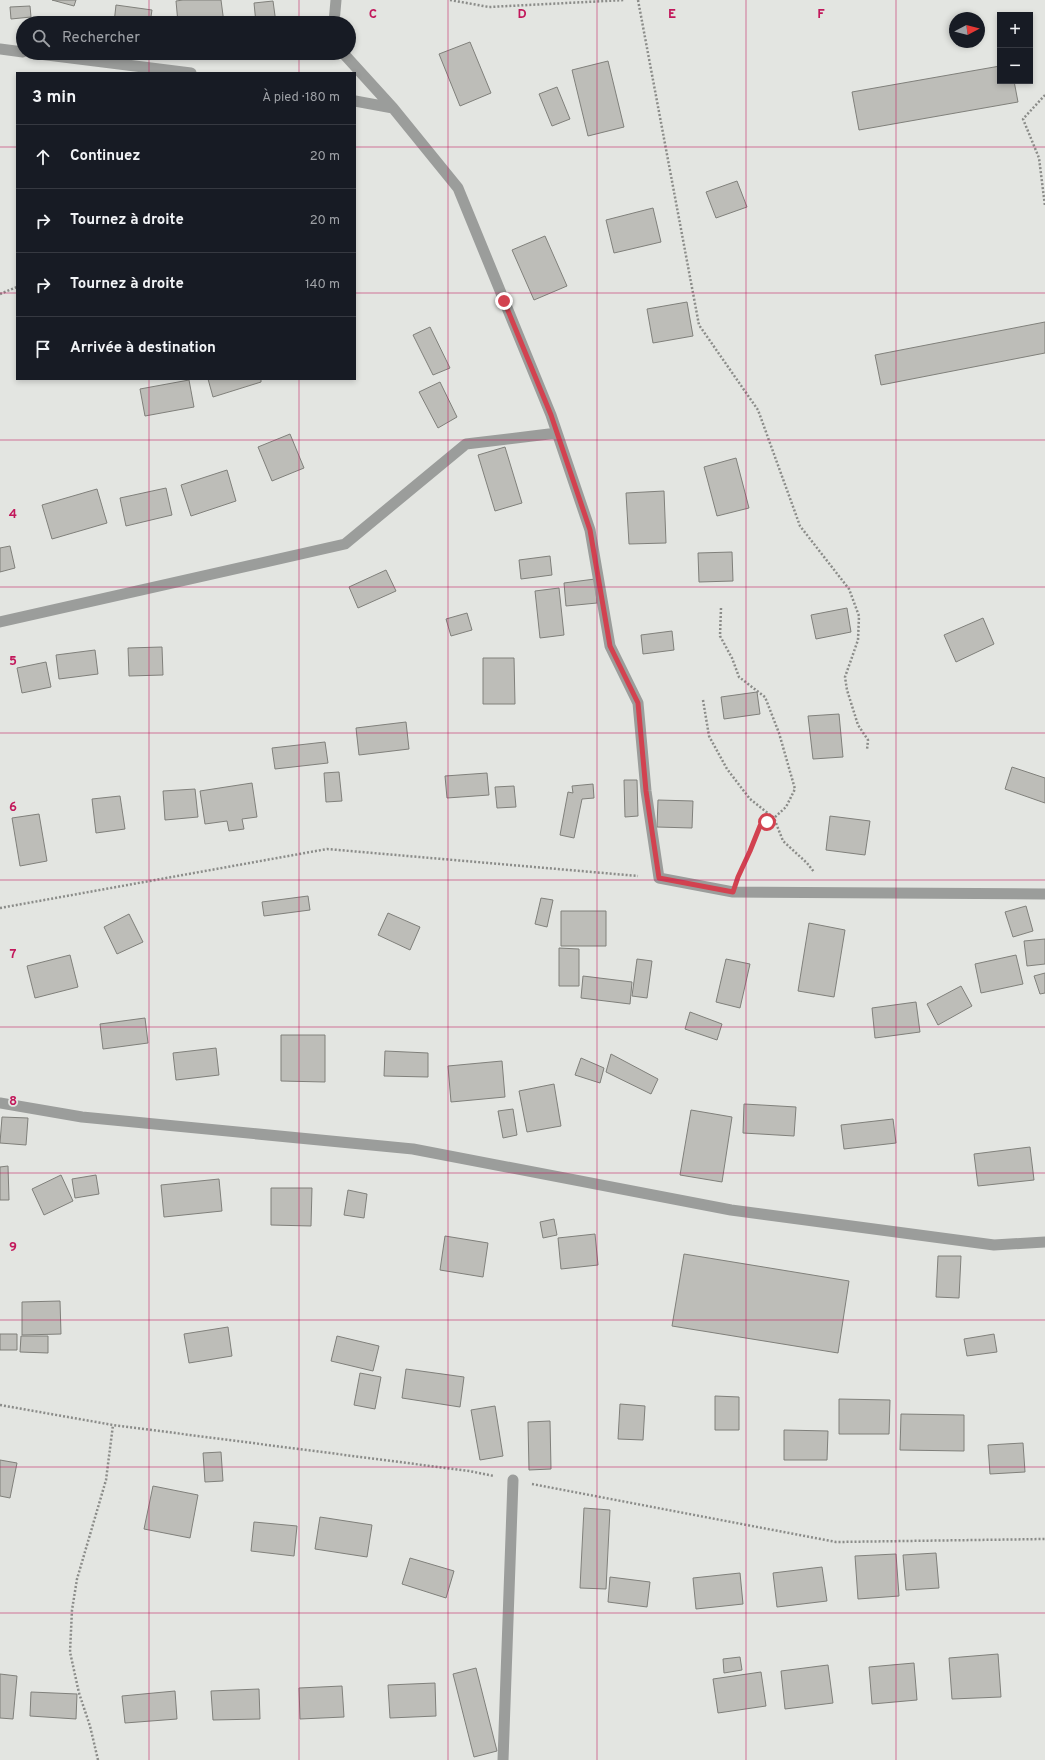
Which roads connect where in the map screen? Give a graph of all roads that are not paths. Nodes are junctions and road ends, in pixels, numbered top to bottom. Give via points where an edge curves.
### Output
1 (336, 0) edge
2 (335, 16) edge
3 (0, 49) edge
4 (16, 51) edge
5 (87, 60) edge
6 (350, 60) edge
7 (183, 72) edge
8 (356, 100) edge
9 (393, 108) junction
10 (557, 433) junction
11 (0, 622) edge
12 (1045, 894) edge
13 (0, 1103) edge
14 (1045, 1242) edge
15 (513, 1480) dead end
16 (503, 1760) edge

1 - 2 street
3 - 4 street
5 - 7 street
6 - 9 street
8 - 9 street
9 - 10 street via 458,188
10 - 11 street via 466,444 345,544
10 - 12 street via 590,530 610,646 638,703 646,791 659,878 733,892
13 - 14 street via 82,1117 413,1149 731,1210 994,1244
15 - 16 street

